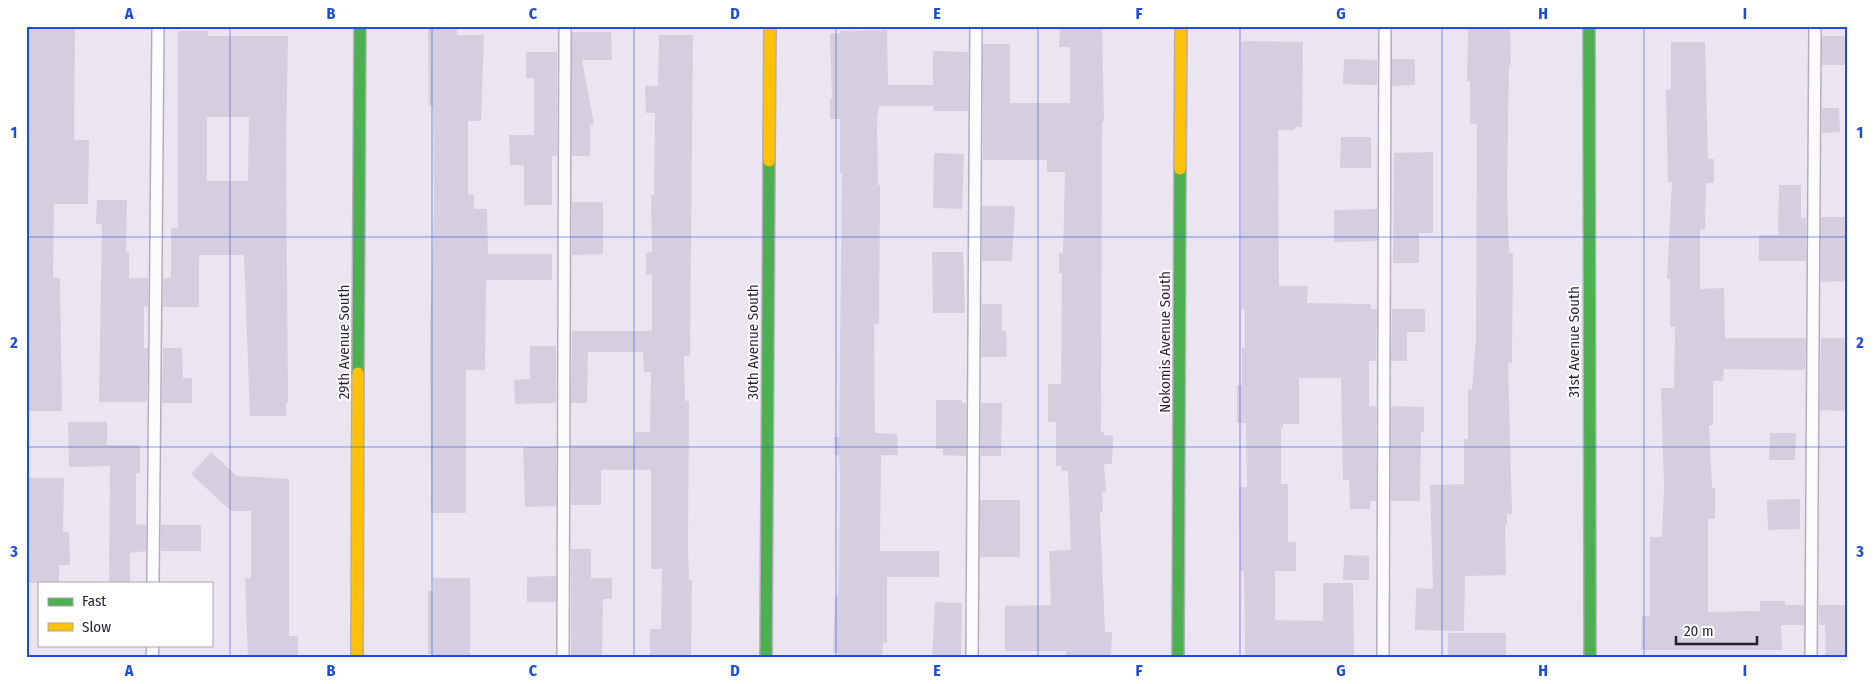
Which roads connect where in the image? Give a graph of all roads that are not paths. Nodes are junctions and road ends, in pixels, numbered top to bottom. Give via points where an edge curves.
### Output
1 (158, 26) edge
2 (360, 26) edge
3 (565, 26) edge
4 (770, 26) edge
5 (976, 26) edge
6 (1181, 26) edge
7 (1385, 26) edge
8 (1589, 26) edge
9 (1815, 26) edge
10 (153, 582) edge
11 (357, 658) edge
12 (563, 658) edge
13 (766, 658) edge
14 (972, 658) edge
15 (1178, 658) edge
16 (1383, 658) edge
17 (1590, 658) edge
18 (1811, 658) edge

1 - 10 lane
2 - 11 street, 29th Avenue South
3 - 12 lane
4 - 13 street, 30th Avenue South
5 - 14 lane
6 - 15 street, Nokomis Avenue South
7 - 16 lane
8 - 17 street, 31st Avenue South
9 - 18 lane

